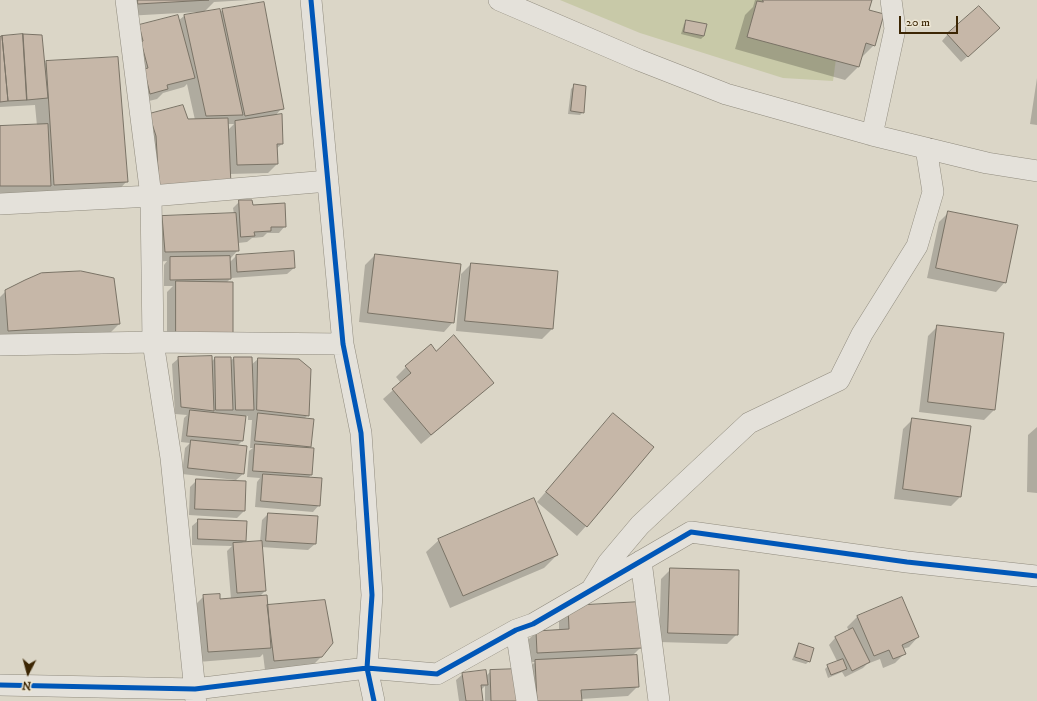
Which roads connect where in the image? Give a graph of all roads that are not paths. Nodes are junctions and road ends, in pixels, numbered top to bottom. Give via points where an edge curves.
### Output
1 (126, 0) edge
2 (311, 0) edge
3 (499, 0) edge
4 (891, 0) edge
5 (872, 135) junction
6 (926, 148) junction
7 (1037, 171) edge
8 (328, 181) junction
9 (151, 196) junction
10 (0, 204) edge
11 (153, 342) junction
12 (343, 344) junction
13 (0, 345) edge
14 (641, 561) junction
15 (1037, 576) edge
16 (591, 590) junction
17 (516, 630) junction
18 (367, 668) junction
19 (0, 685) edge
20 (196, 695) edge
21 (374, 701) edge
22 (527, 701) edge
23 (659, 701) edge

1 - 9 street
2 - 8 street
3 - 5 street via 726,94
4 - 5 street via 895,29
5 - 6 street
6 - 7 street via 987,163
6 - 16 street via 933,192 917,246 862,334 839,380 749,423 640,525 608,563
8 - 9 street
8 - 12 street
9 - 10 street
9 - 11 street
11 - 12 street
11 - 13 street
11 - 20 street via 171,458
12 - 18 street via 361,433 372,595
14 - 15 street via 691,532 907,562
14 - 16 street
14 - 23 street
16 - 17 street via 532,624
17 - 18 street via 437,674
17 - 22 street
18 - 20 street
18 - 21 street
19 - 20 street

